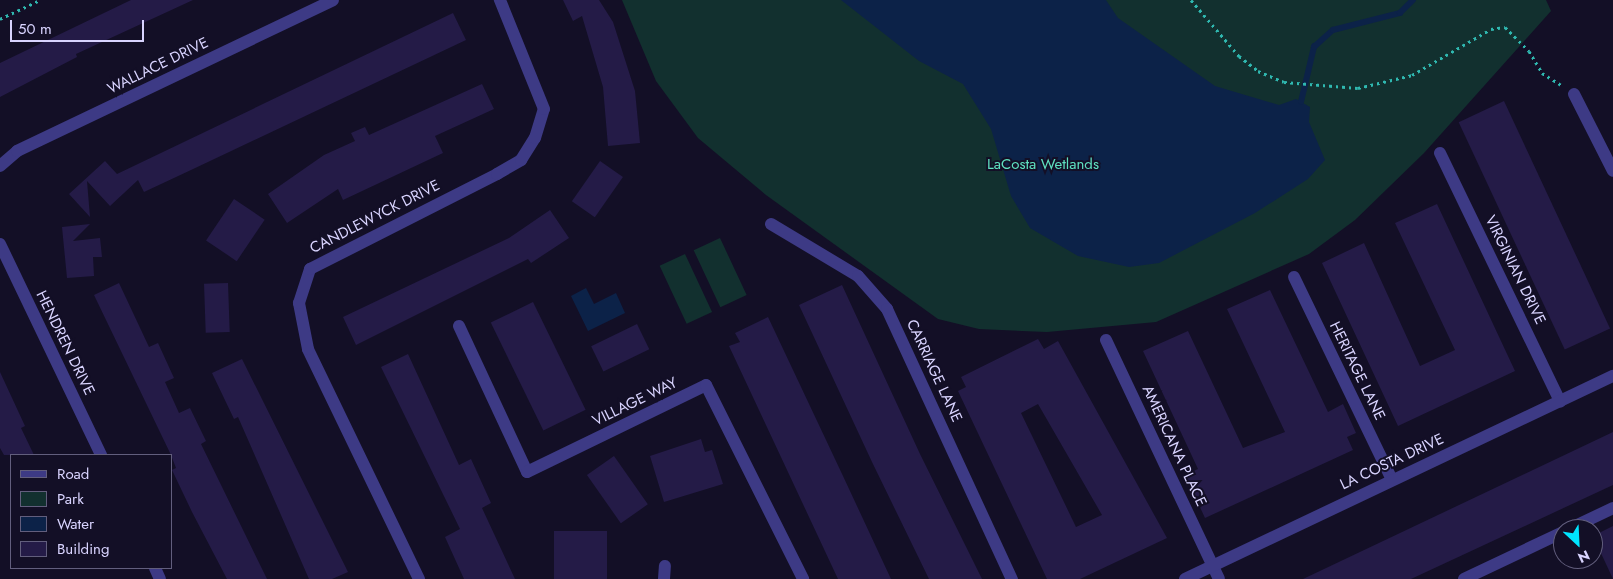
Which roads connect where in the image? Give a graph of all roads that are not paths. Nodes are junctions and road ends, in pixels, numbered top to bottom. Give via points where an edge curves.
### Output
1 (333, 0) edge
2 (500, 0) edge
3 (1574, 94) road end
4 (1440, 153) dead end
5 (0, 166) edge
6 (1613, 171) edge
7 (771, 224) dead end
8 (0, 245) edge
9 (1294, 277) dead end
10 (459, 326) dead end
11 (1106, 340) dead end
12 (1613, 376) edge
13 (1560, 401) junction
14 (101, 454) edge
15 (1392, 480) junction
16 (1613, 508) edge
17 (1590, 519) edge
18 (1553, 537) edge
19 (1212, 566) junction
20 (419, 579) edge
21 (803, 579) edge
22 (1012, 579) edge
23 (1185, 579) edge
24 (1218, 579) edge
25 (1464, 579) edge

1 - 5 street, WALLACE DRIVE via 17,151
2 - 20 street, CANDLEWYCK DRIVE via 544,109 535,138 521,160 310,269 299,302 308,349
3 - 6 street
4 - 13 street, VIRGINIAN DRIVE
7 - 22 street, CARRIAGE LANE via 858,276 887,309
8 - 14 street, HENDREN DRIVE
9 - 15 street, HERITAGE LANE
10 - 21 street, VILLAGE WAY via 527,472 706,385
11 - 19 street, AMERICANA PLACE
12 - 13 street, LA COSTA DRIVE
13 - 15 street, LA COSTA DRIVE
15 - 19 street, LA COSTA DRIVE
16 - 17 street
18 - 25 street
19 - 23 street, LA COSTA DRIVE
19 - 24 street, AMERICANA PLACE

